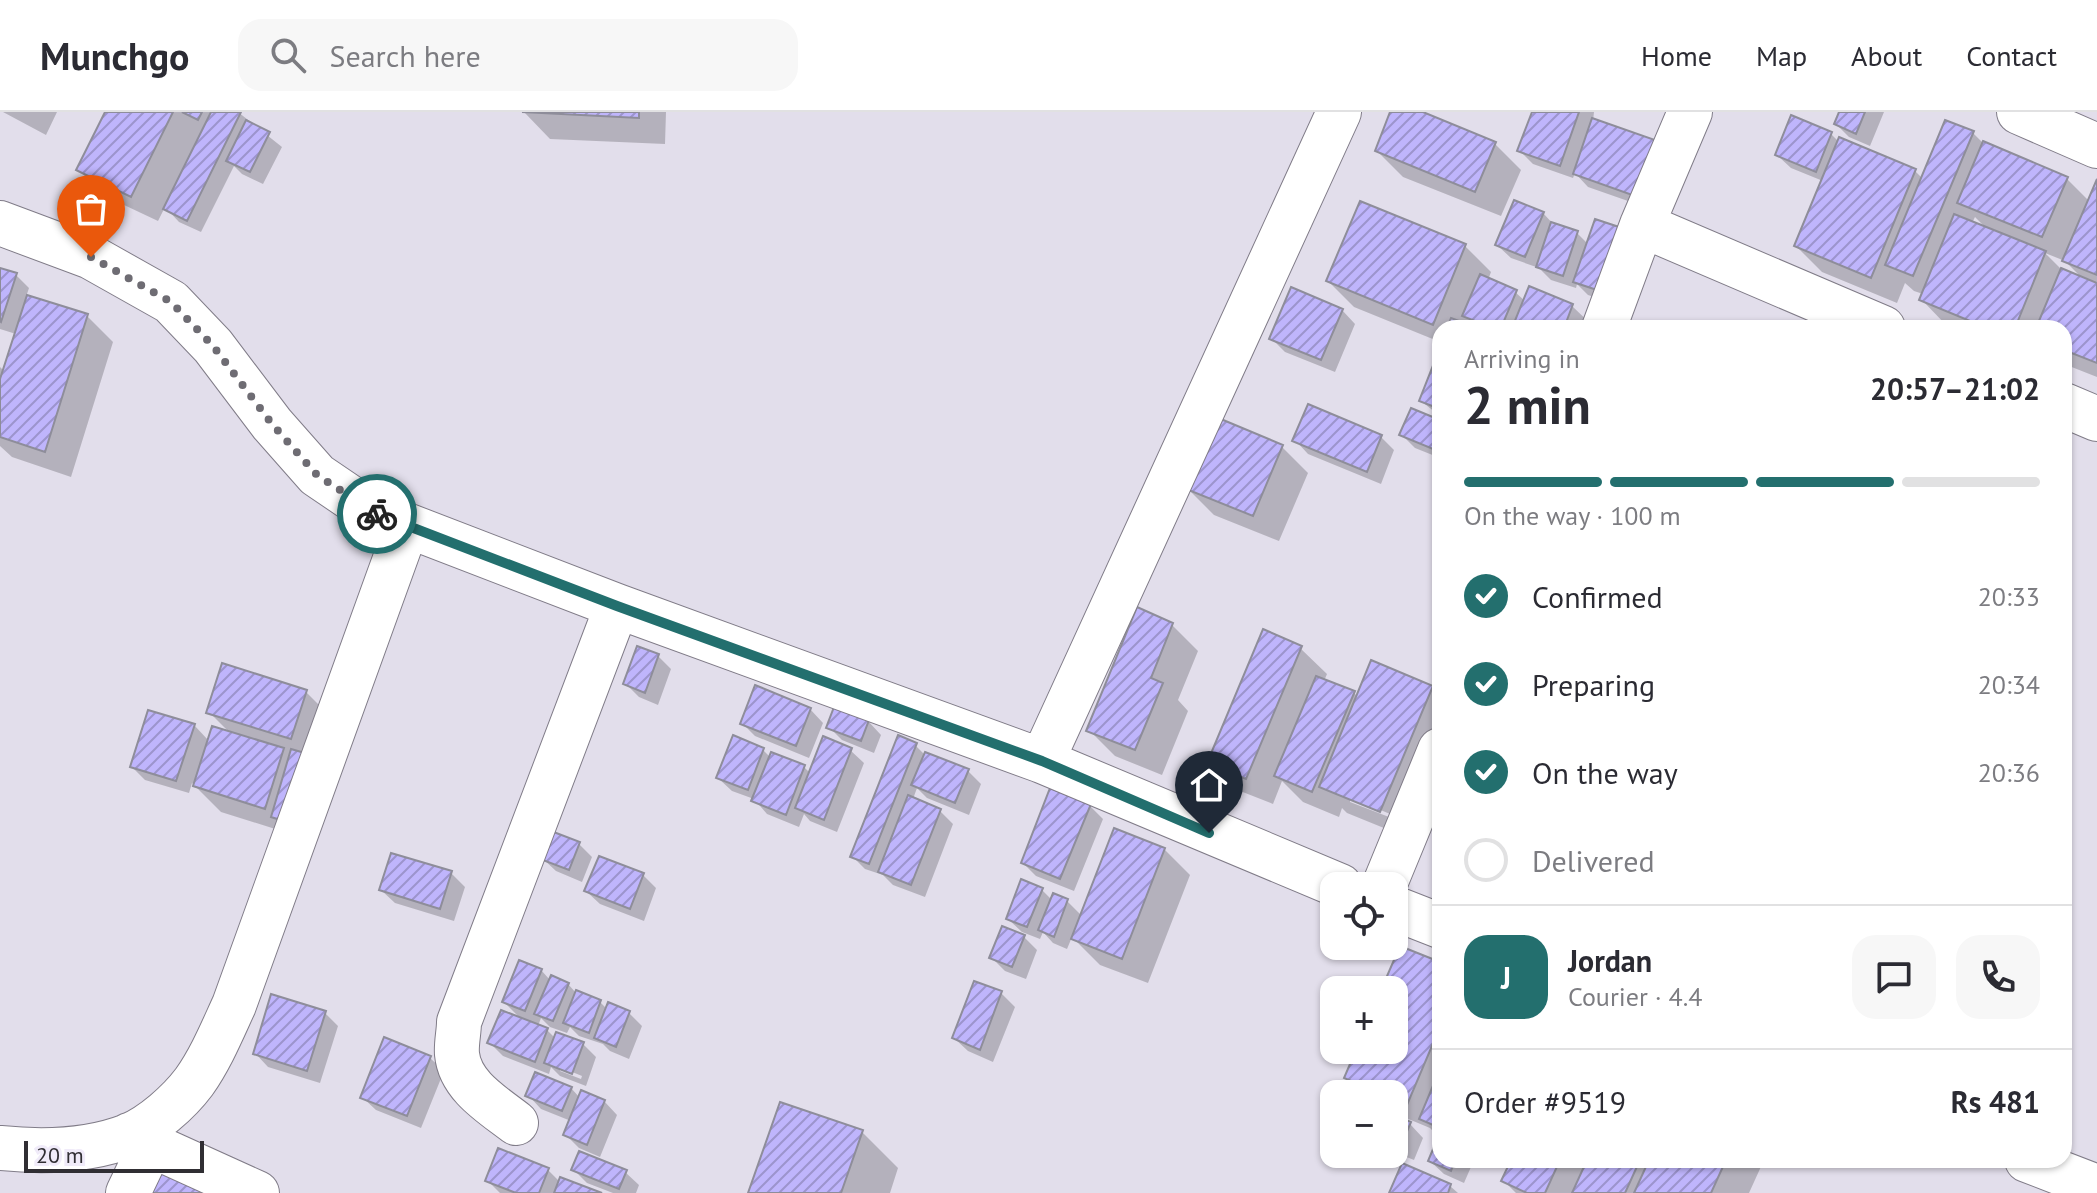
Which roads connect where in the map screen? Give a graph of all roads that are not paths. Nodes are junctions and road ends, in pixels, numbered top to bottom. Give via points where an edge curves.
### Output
1 (1339, 112) edge
2 (1690, 112) edge
3 (2019, 112) edge
4 (2097, 146) edge
5 (0, 223) edge
6 (1642, 225) junction
7 (1607, 320) edge
8 (1864, 320) edge
9 (2072, 408) edge
10 (2097, 419) edge
11 (407, 526) junction
12 (617, 606) junction
13 (1042, 761) junction
14 (1432, 769) edge
15 (1390, 872) edge
16 (1320, 878) edge
17 (1408, 913) edge
18 (1432, 923) edge
19 (516, 1123) dead end
20 (140, 1140) junction
21 (0, 1148) edge
22 (2048, 1168) edge
23 (2097, 1187) edge
24 (128, 1193) edge
25 (257, 1193) edge

1 - 13 street
2 - 6 street
3 - 4 street
5 - 11 street via 91,257 171,302 317,475 370,511
6 - 7 street
6 - 8 street
9 - 10 street
11 - 12 street
11 - 20 street via 234,1005 193,1084
12 - 13 street
12 - 19 street via 459,1022 457,1054 463,1075
13 - 16 street
14 - 15 street
17 - 18 street
20 - 21 street via 30,1151
20 - 24 street
20 - 25 street
22 - 23 street

